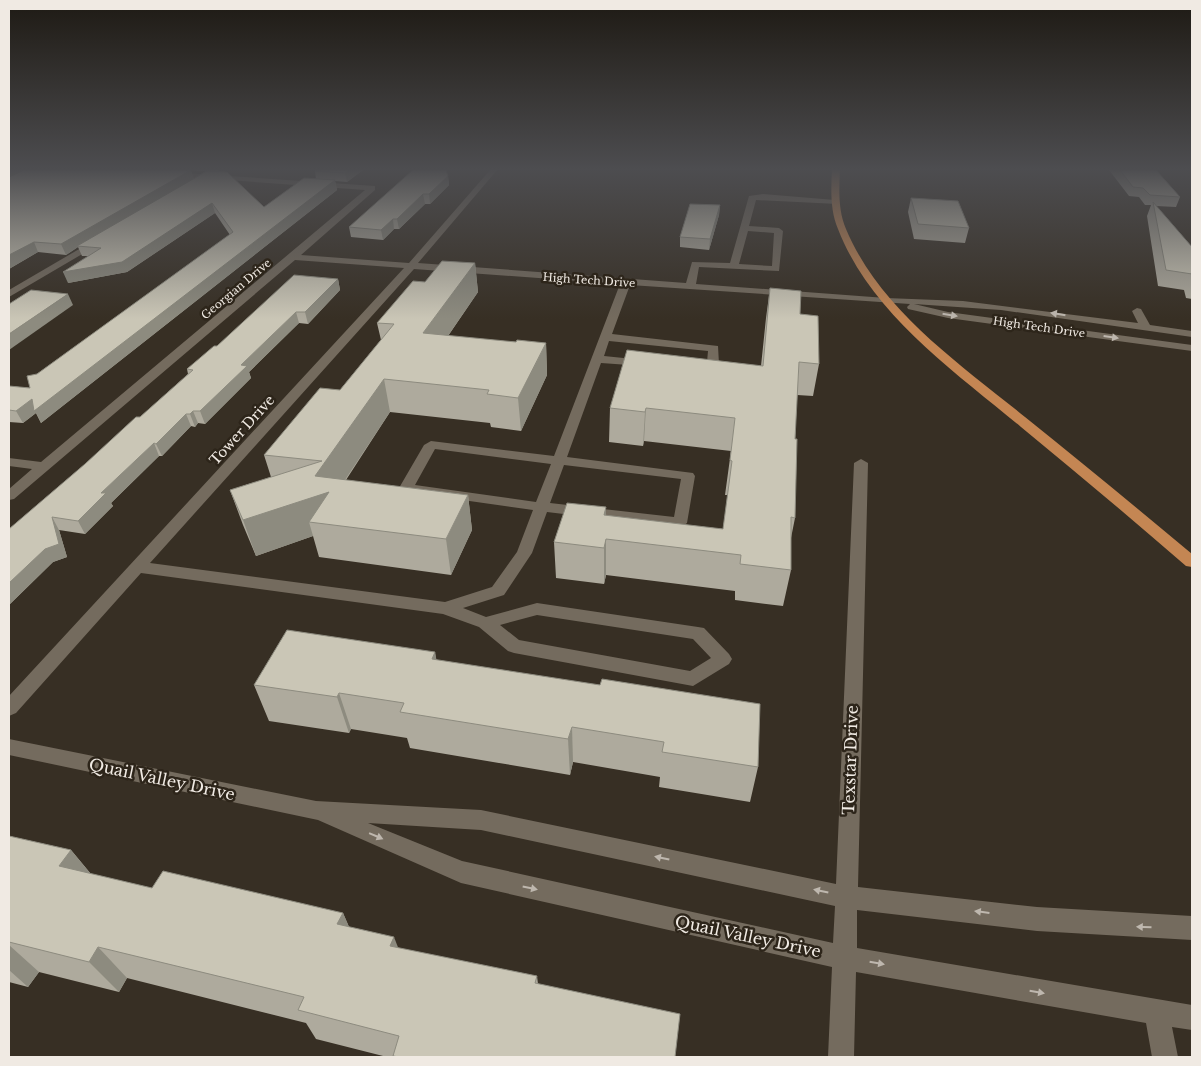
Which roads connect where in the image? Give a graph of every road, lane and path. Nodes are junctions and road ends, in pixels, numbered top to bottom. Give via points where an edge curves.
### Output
1 (337, 219) edge
2 (452, 219) edge
3 (746, 219) edge
4 (840, 219) edge
5 (743, 228) junction
6 (103, 238) edge
7 (293, 258) junction
8 (734, 266) junction
9 (410, 267) junction
10 (626, 282) junction
11 (690, 287) junction
12 (9, 294) edge
13 (886, 302) junction
14 (1137, 311) dead end
15 (1146, 328) junction
16 (1192, 334) edge
17 (605, 337) junction
18 (1192, 348) edge
19 (597, 359) junction
20 (655, 364) edge
21 (684, 366) edge
22 (559, 461) junction
23 (9, 462) edge
24 (861, 463) dead end
25 (44, 467) junction
26 (9, 496) edge
27 (542, 507) junction
28 (1192, 562) edge
29 (137, 567) junction
30 (445, 608) junction
31 (485, 623) junction
32 (9, 708) edge
33 (9, 747) edge
34 (316, 810) junction
35 (845, 896) junction
36 (1192, 928) edge
37 (845, 958) junction
38 (1157, 1014) junction
39 (1192, 1018) edge
40 (841, 1057) edge
41 (1165, 1057) edge

1 - 7 street, Georgian Drive
2 - 9 street, Tower Drive
3 - 5 street
4 - 13 main road via 858,260
5 - 8 street
5 - 8 street via 779,231 776,269
6 - 12 street
7 - 9 street, High Tech Drive
7 - 25 street, Georgian Drive
8 - 11 street via 695,264
9 - 10 street, High Tech Drive
9 - 29 street, Tower Drive
10 - 11 street, High Tech Drive
10 - 17 street
11 - 13 street, High Tech Drive
15 -> 13 street, High Tech Drive via 1033,310 937,301
13 -> 18 street, High Tech Drive via 948,315
13 - 28 main road via 932,346
14 - 15 street
15 - 16 street, High Tech Drive
17 - 19 street
17 - 21 street via 714,348 714,364 703,368
19 - 20 street
19 - 22 street
22 - 27 street
22 - 27 street via 431,445 406,488
22 - 27 street via 688,476 680,523
23 - 25 street
24 - 35 street, Texstar Drive
25 - 26 street, Georgian Drive
27 - 30 street via 524,553 498,591
29 - 30 street
29 - 32 street, Tower Drive
30 - 31 street
31 - 31 street via 514,646 694,679 723,658 698,632 537,609
33 - 34 street, Quail Valley Drive
35 -> 34 street, Quail Valley Drive via 481,820
34 -> 37 street, Quail Valley Drive via 461,872
36 -> 35 street, Quail Valley Drive via 1037,919
35 - 37 street, Texstar Drive
37 -> 38 street, Quail Valley Drive
37 - 40 street, Texstar Drive
38 - 39 street, Quail Valley Drive
38 - 41 street

